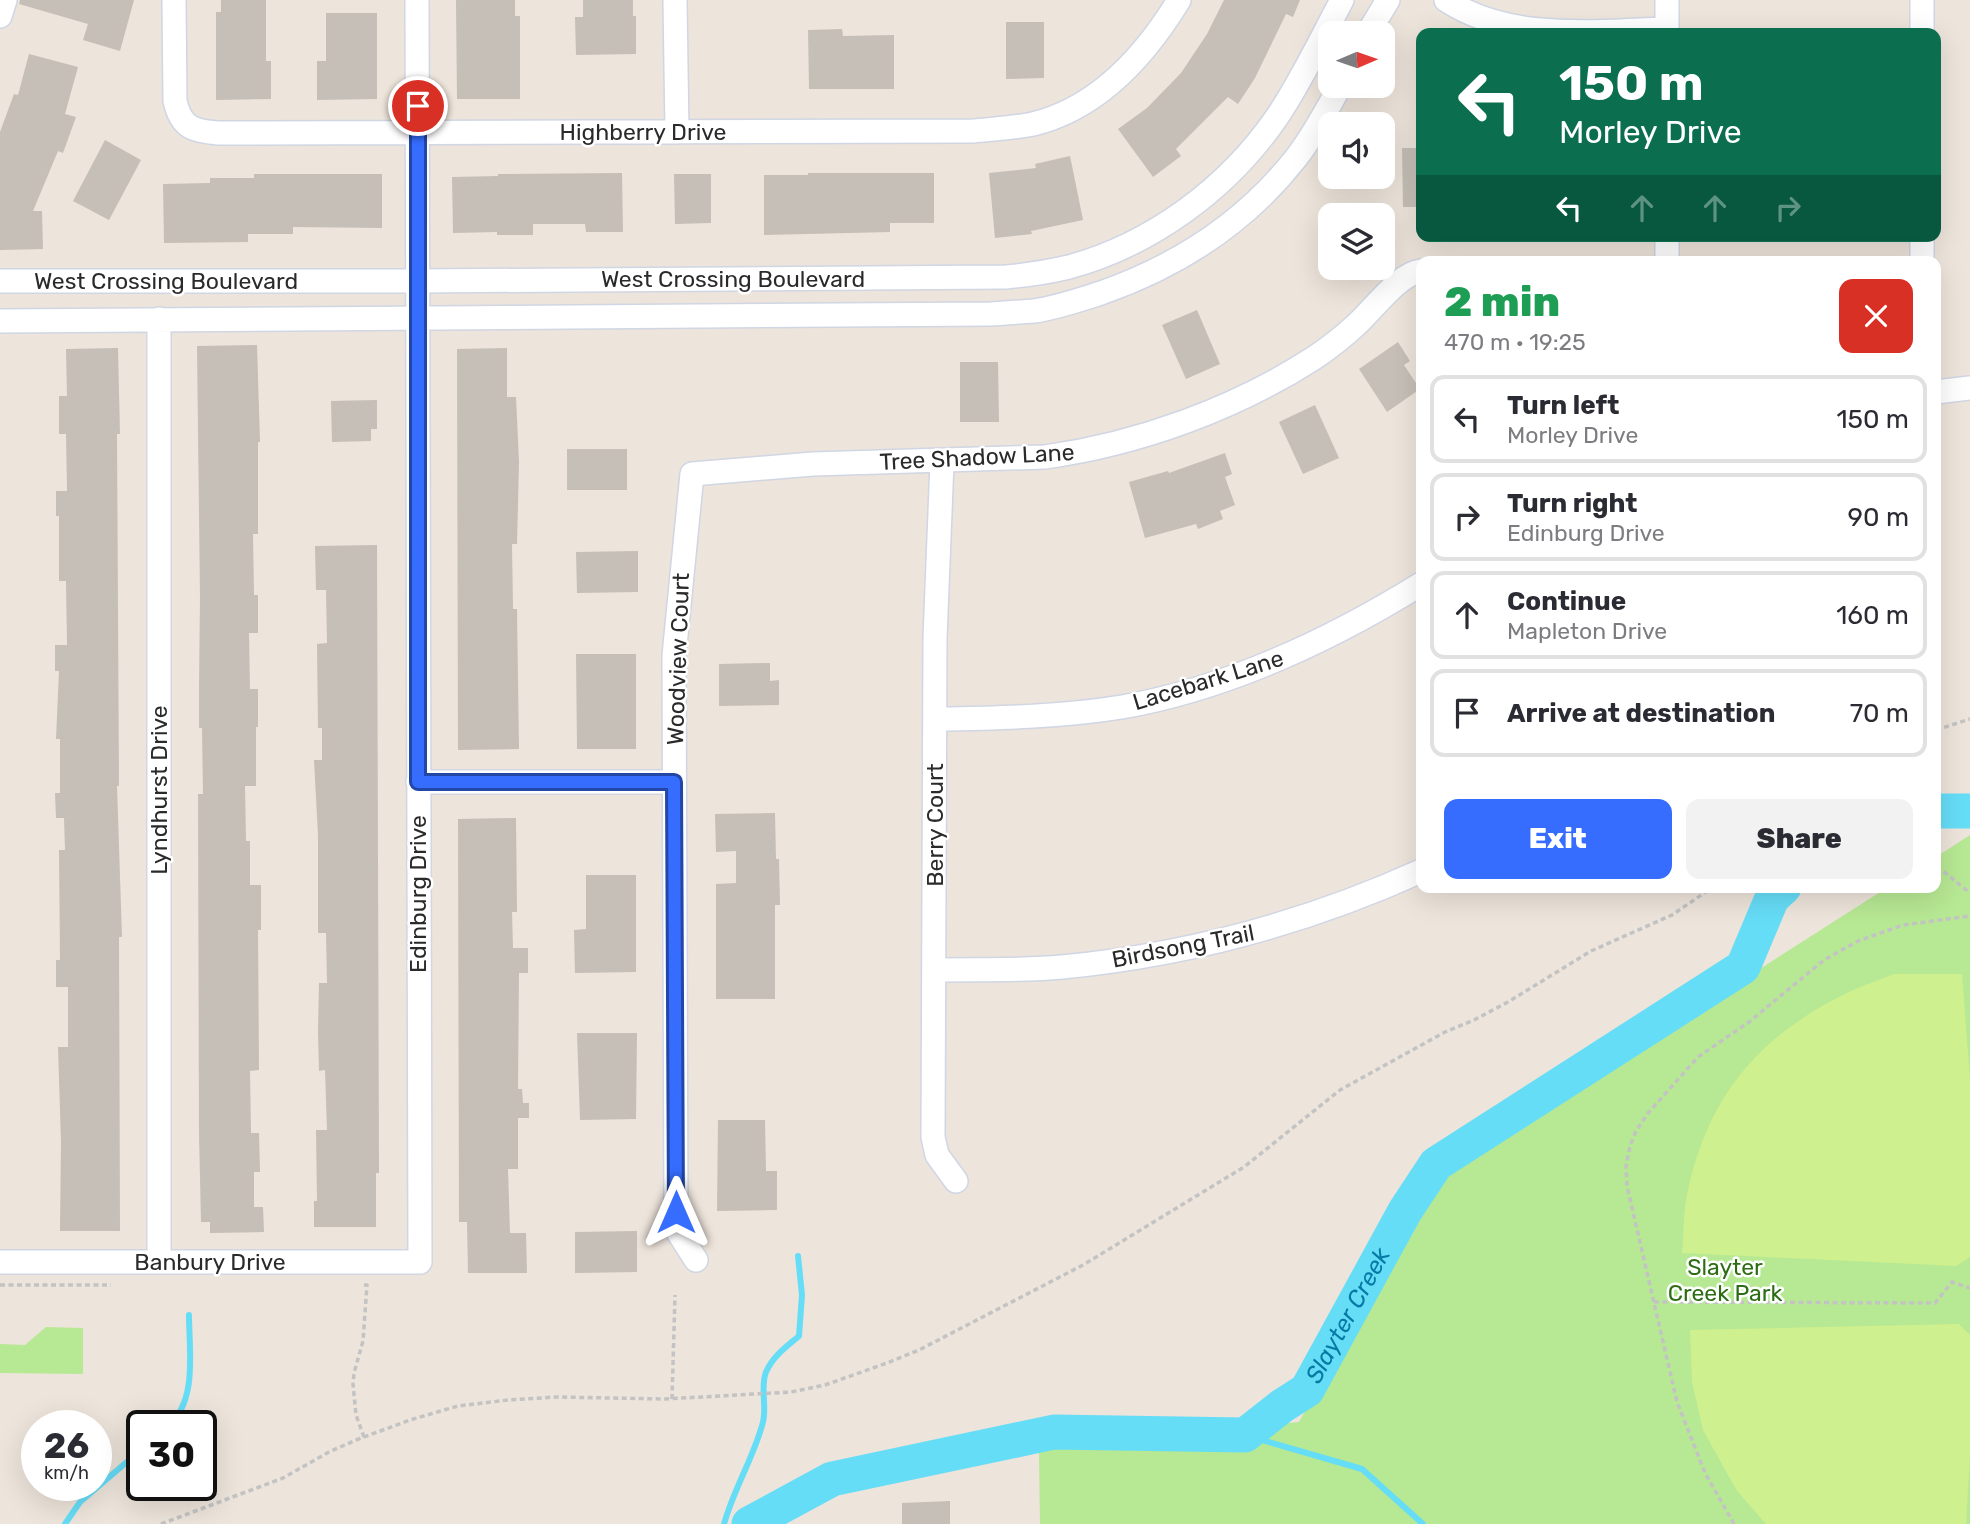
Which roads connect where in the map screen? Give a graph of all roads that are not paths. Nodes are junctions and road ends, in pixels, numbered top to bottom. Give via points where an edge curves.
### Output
1 (5, 0) edge
2 (174, 0) edge
3 (417, 0) edge
4 (676, 0) edge
5 (1179, 0) edge
6 (1342, 0) edge
7 (1388, 0) edge
8 (1446, 0) edge
9 (1667, 0) edge
10 (1922, 0) edge
11 (0, 16) edge
12 (1375, 21) edge
13 (1529, 28) edge
14 (1667, 28) edge
15 (1922, 28) edge
16 (1333, 98) edge
17 (677, 132) junction
18 (419, 133) junction
19 (1416, 273) edge
20 (0, 281) edge
21 (418, 281) junction
22 (417, 317) junction
23 (159, 319) junction
24 (0, 321) edge
25 (1970, 388) edge
26 (1941, 391) edge
27 (942, 462) junction
28 (692, 474) joint
29 (1416, 587) edge
30 (936, 719) junction
31 (418, 782) junction
32 (674, 782) junction
33 (1416, 873) edge
34 (935, 970) junction
35 (956, 1181) dead end
36 (696, 1260) dead end
37 (159, 1261) junction
38 (0, 1262) edge
39 (420, 1262) joint

1 - 11 street
2 - 18 street, Highberry Drive via 175,101 179,116 189,127 218,133
3 - 18 street, Edinburg Drive
4 - 17 street
5 - 17 street, Highberry Drive via 1144,52 1109,85 1079,105 1032,124 974,131
6 - 21 street, West Crossing Boulevard via 1278,115 1228,175 1160,227 1128,245 1068,267 1006,277
7 - 12 street
8 - 13 street via 1488,20
9 - 14 street
10 - 15 street
16 - 22 street, West Crossing Boulevard via 1297,157 1224,229 1139,280 1080,300 991,314
17 - 18 street, Highberry Drive
18 - 21 street, Edinburg Drive
19 - 27 street, Tree Shadow Lane via 1404,278 1315,358 1189,421 1079,453
20 - 21 street, West Crossing Boulevard
21 - 22 street, Edinburg Drive
22 - 23 street, West Crossing Boulevard
22 - 31 street, Edinburg Drive
23 - 24 street, West Crossing Boulevard
23 - 37 street, Lyndhurst Drive
25 - 26 street
27 - 28 street, Tree Shadow Lane via 813,464
27 - 30 street, Berry Court
28 - 32 street, Woodview Court via 676,623
29 - 30 street, Lacebark Lane via 1313,645 1177,694 1050,716
30 - 34 street, Berry Court
31 - 32 street
31 - 39 street, Edinburg Drive
32 - 36 street, Woodview Court via 676,1222
33 - 34 street, Birdsong Trail via 1309,916 1188,949 1061,967
34 - 35 street, Berry Court via 933,1137 937,1155
37 - 38 street, Banbury Drive
37 - 39 street, Banbury Drive

